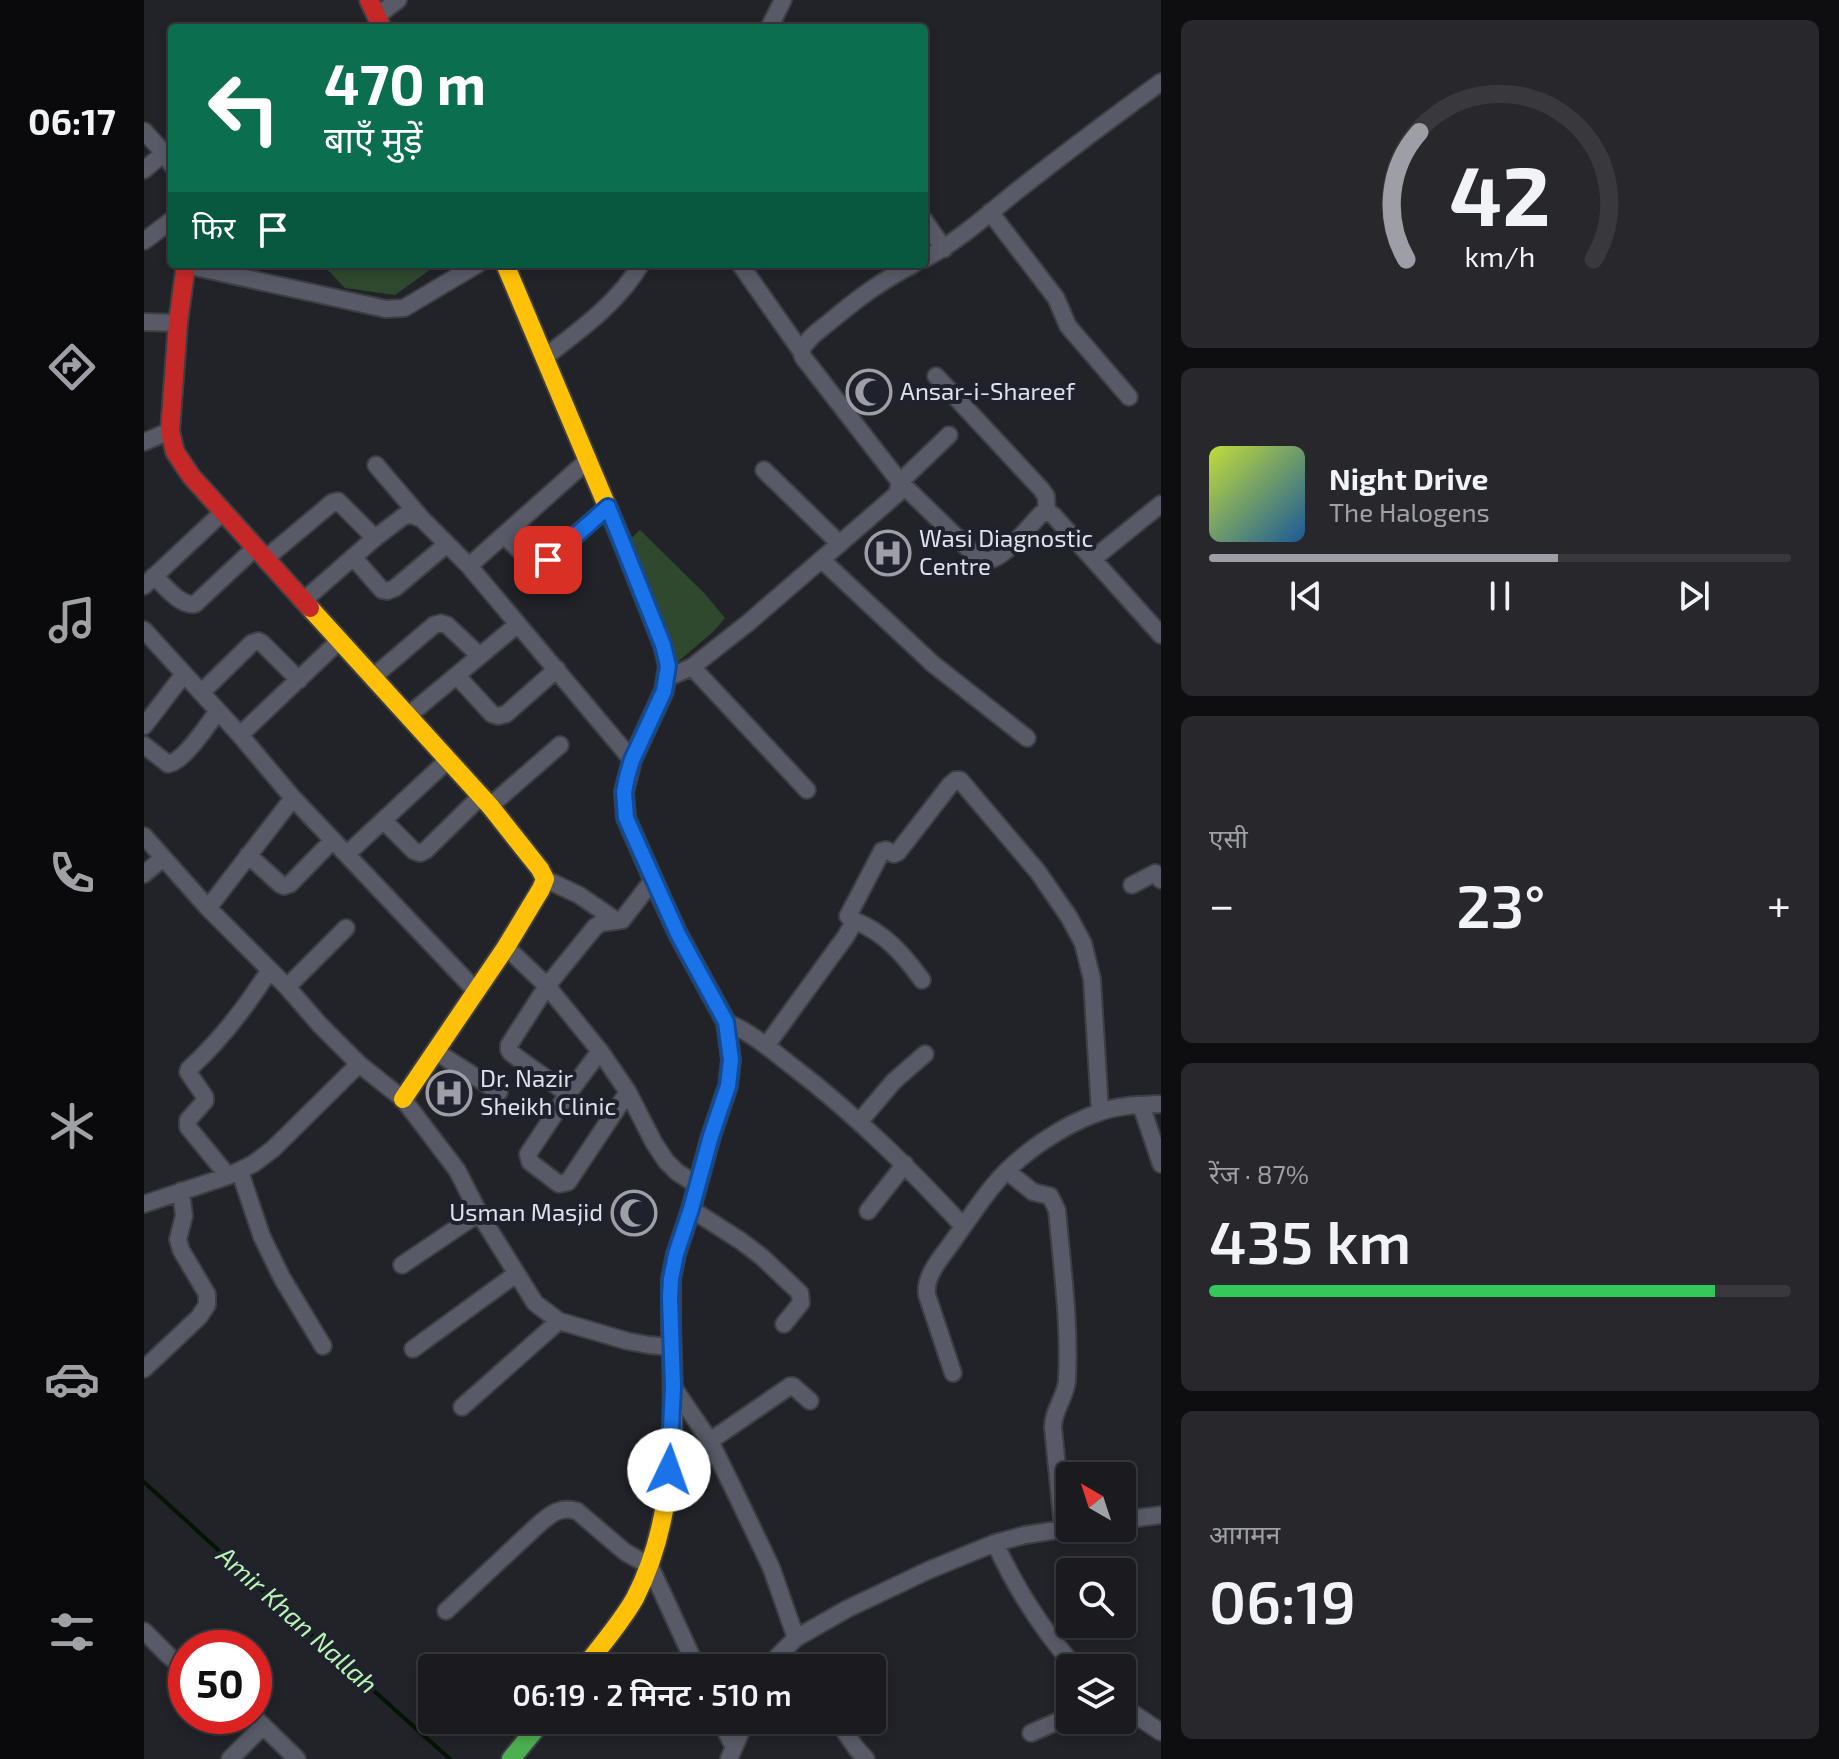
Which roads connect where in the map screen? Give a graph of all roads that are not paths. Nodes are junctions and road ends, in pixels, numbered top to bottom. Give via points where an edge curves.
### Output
1 (398, 0) edge
2 (783, 0) edge
3 (376, 15) edge
4 (771, 24) edge
5 (1161, 82) edge
6 (144, 131) edge
7 (168, 159) edge
8 (144, 170) edge
9 (990, 212) junction
10 (168, 223) edge
11 (928, 226) edge
12 (144, 241) edge
13 (944, 249) junction
14 (928, 257) edge
15 (185, 268) edge
16 (204, 268) edge
17 (471, 268) edge
18 (507, 268) edge
19 (639, 268) edge
20 (743, 268) edge
21 (907, 268) edge
22 (144, 322) edge
23 (178, 323) junction
24 (801, 351) junction
25 (545, 357) junction
26 (936, 376) dead end
27 (1129, 397) dead end
28 (170, 431) junction
29 (949, 435) dead end
30 (144, 442) edge
31 (588, 460) junction
32 (376, 465) dead end
33 (764, 470) dead end
34 (900, 482) junction
35 (1161, 504) edge
36 (608, 507) junction
37 (1047, 511) junction
38 (223, 512) junction
39 (422, 519) junction
40 (504, 535) junction
41 (375, 538) junction
42 (447, 544) junction
43 (840, 544) junction
44 (260, 554) junction
45 (353, 557) junction
46 (1093, 559) junction
47 (822, 560) junction
48 (469, 566) junction
49 (149, 581) edge
50 (303, 601) junction
51 (518, 624) junction
52 (144, 630) edge
53 (1161, 635) edge
54 (339, 641) junction
55 (480, 656) junction
56 (692, 667) junction
57 (557, 669) junction
58 (184, 674) junction
59 (457, 676) junction
60 (373, 677) junction
61 (667, 678) junction
62 (299, 680) junction
63 (202, 692) junction
64 (218, 711) junction
65 (147, 715) edge
66 (409, 715) junction
67 (240, 735) junction
68 (1027, 738) dead end
69 (144, 745) edge
70 (560, 745) dead end
71 (448, 760) junction
72 (632, 760) junction
73 (807, 790) dead end
74 (293, 798) junction
75 (485, 801) junction
76 (384, 821) junction
77 (144, 836) edge
78 (333, 840) junction
79 (347, 854) junction
80 (248, 855) junction
81 (163, 858) junction
82 (144, 874) edge
83 (545, 879) junction
84 (653, 880) junction
85 (1161, 880) edge
86 (1132, 885) dead end
87 (208, 908) junction
88 (853, 920) junction
89 (617, 921) junction
90 (346, 928) dead end
91 (506, 947) junction
92 (269, 971) junction
93 (922, 980) dead end
94 (547, 986) junction
95 (287, 987) junction
96 (476, 991) junction
97 (726, 1022) junction
98 (766, 1046) junction
99 (435, 1051) junction
100 (600, 1051) junction
101 (925, 1054) dead end
102 (359, 1064) junction
103 (499, 1092) dead end
104 (628, 1092) junction
105 (568, 1094) junction
106 (403, 1099) junction
107 (1161, 1104) edge
108 (1141, 1105) junction
109 (1100, 1112) junction
110 (860, 1121) junction
111 (905, 1164) junction
112 (1161, 1164) edge
113 (1007, 1171) junction
114 (234, 1174) junction
115 (697, 1185) junction
116 (181, 1191) junction
117 (144, 1204) edge
118 (691, 1209) junction
119 (868, 1211) dead end
120 (479, 1213) junction
121 (963, 1226) junction
122 (402, 1265) dead end
123 (516, 1274) junction
124 (559, 1321) junction
125 (784, 1324) dead end
126 (323, 1346) dead end
127 (671, 1347) junction
128 (413, 1349) dead end
129 (144, 1369) edge
130 (953, 1373) dead end
131 (673, 1387) junction
132 (810, 1401) dead end
133 (462, 1407) dead end
134 (710, 1441) junction
135 (1058, 1462) edge
136 (1161, 1515) edge
137 (1136, 1518) edge
138 (1056, 1530) edge
139 (995, 1543) junction
140 (650, 1566) junction
141 (446, 1611) dead end
142 (144, 1631) edge
143 (796, 1638) junction
144 (594, 1654) edge
145 (691, 1654) edge
146 (780, 1654) edge
147 (1065, 1654) edge
148 (168, 1655) edge
149 (1136, 1715) edge
150 (1056, 1722) edge
151 (1161, 1732) edge
152 (1031, 1733) dead end
153 (248, 1734) edge
154 (271, 1734) edge
155 (532, 1734) edge
156 (725, 1734) edge
157 (740, 1734) edge
158 (846, 1734) edge
159 (731, 1753) edge
160 (230, 1759) edge
161 (297, 1759) edge
162 (511, 1759) edge
163 (866, 1759) edge

1 - 3 street
2 - 4 street
5 - 9 street
6 - 7 street
7 - 8 street
9 - 13 street
9 - 27 street via 1056,298 1068,326
10 - 12 street
11 - 13 street
13 - 14 street
15 - 23 main road
16 - 17 street via 386,309 404,308
18 - 25 main road
19 - 25 street via 613,301
20 - 24 street
21 - 24 street via 862,295
22 - 23 street
23 - 28 main road
24 - 34 street
25 - 31 main road
26 - 37 street via 1041,489
28 - 30 street
28 - 38 main road via 175,452
29 - 34 street
31 - 36 main road
31 - 40 street
32 - 39 street
33 - 43 street
34 - 37 street via 985,560 998,556
34 - 43 street via 897,494
35 - 46 street
36 - 40 street via 540,565
36 - 61 main road via 663,645
37 - 46 street
38 - 44 main road
38 - 49 street
39 - 41 street via 404,516
39 - 42 street
40 - 48 street
41 - 44 street via 338,501
41 - 45 street
42 - 45 street via 387,591
42 - 48 street
43 - 47 street
44 - 49 street via 191,606
44 - 50 main road
45 - 50 street
46 - 53 street
47 - 56 street
47 - 68 street via 933,664
48 - 51 street
50 - 54 main road
51 - 55 street
51 - 57 street
52 - 58 street
54 - 60 main road
54 - 62 street
55 - 59 street
55 - 60 street via 441,623
56 - 61 street
56 - 73 street
57 - 59 street via 498,716
57 - 72 street
58 - 63 street
58 - 65 street
59 - 66 street
60 - 66 main road
61 - 72 main road
62 - 63 street via 258,641
62 - 67 street
63 - 64 street
64 - 67 street
64 - 69 street via 174,764
66 - 71 main road
67 - 74 street
70 - 75 street
71 - 75 main road
71 - 76 street
72 - 84 main road via 624,792 626,818
74 - 78 street
74 - 80 street
75 - 76 street via 420,853
75 - 83 main road
76 - 79 street
77 - 81 street
78 - 79 street
78 - 80 street via 284,886
79 - 96 street
80 - 87 street
81 - 82 street
81 - 87 street
83 - 89 street
83 - 91 main road
84 - 89 street
84 - 97 main road
85 - 86 street via 1155,873
87 - 92 street
88 - 93 street via 888,940
88 - 98 street
88 - 109 street via 848,916 882,851 898,852 950,785 960,780 1038,872 1083,943 1092,979
89 - 94 street via 595,927
90 - 95 street
91 - 94 street
91 - 96 main road
92 - 95 street
92 - 114 street via 230,1027 188,1072 205,1101 188,1127
94 - 100 street
94 - 105 street via 509,1050
95 - 102 street
96 - 99 main road
97 - 98 street
97 - 115 main road via 728,1086
98 - 110 street
99 - 103 street
99 - 106 main road
100 - 104 street
100 - 105 street
101 - 110 street
102 - 106 street
102 - 114 street via 273,1149
104 - 105 street via 568,1182 559,1184 530,1162 528,1154
104 - 115 street via 666,1161
106 - 120 street via 457,1170
107 - 108 street
108 - 109 street
108 - 112 street
109 - 113 street via 1062,1130
110 - 111 street
111 - 119 street
111 - 121 street
113 - 121 street
113 - 135 street via 1033,1192 1050,1196 1057,1210 1067,1331 1066,1387 1053,1417
114 - 116 street
114 - 126 street via 282,1278
115 - 118 main road
116 - 117 street
116 - 129 street via 184,1216 178,1239 207,1294 207,1305
118 - 125 street via 752,1249 800,1293 801,1303
118 - 127 main road via 671,1279
120 - 122 street
120 - 123 street
121 - 130 street via 925,1285
123 - 124 street via 535,1303
123 - 128 street
124 - 127 street via 627,1341
124 - 133 street
127 - 131 main road
131 - 134 street
131 - 140 main road via 669,1470
132 - 134 street via 790,1386
134 - 143 street via 771,1567
136 - 137 street
138 - 139 street
139 - 143 street via 847,1609
139 - 147 street via 1040,1623
140 - 141 street via 577,1511 567,1509 539,1524
140 - 144 main road via 633,1601
140 - 145 street
142 - 148 street
143 - 146 street
149 - 151 street
150 - 152 street
153 - 160 street
154 - 161 street
155 - 162 main road
156 - 159 street
157 - 159 street
158 - 163 street

